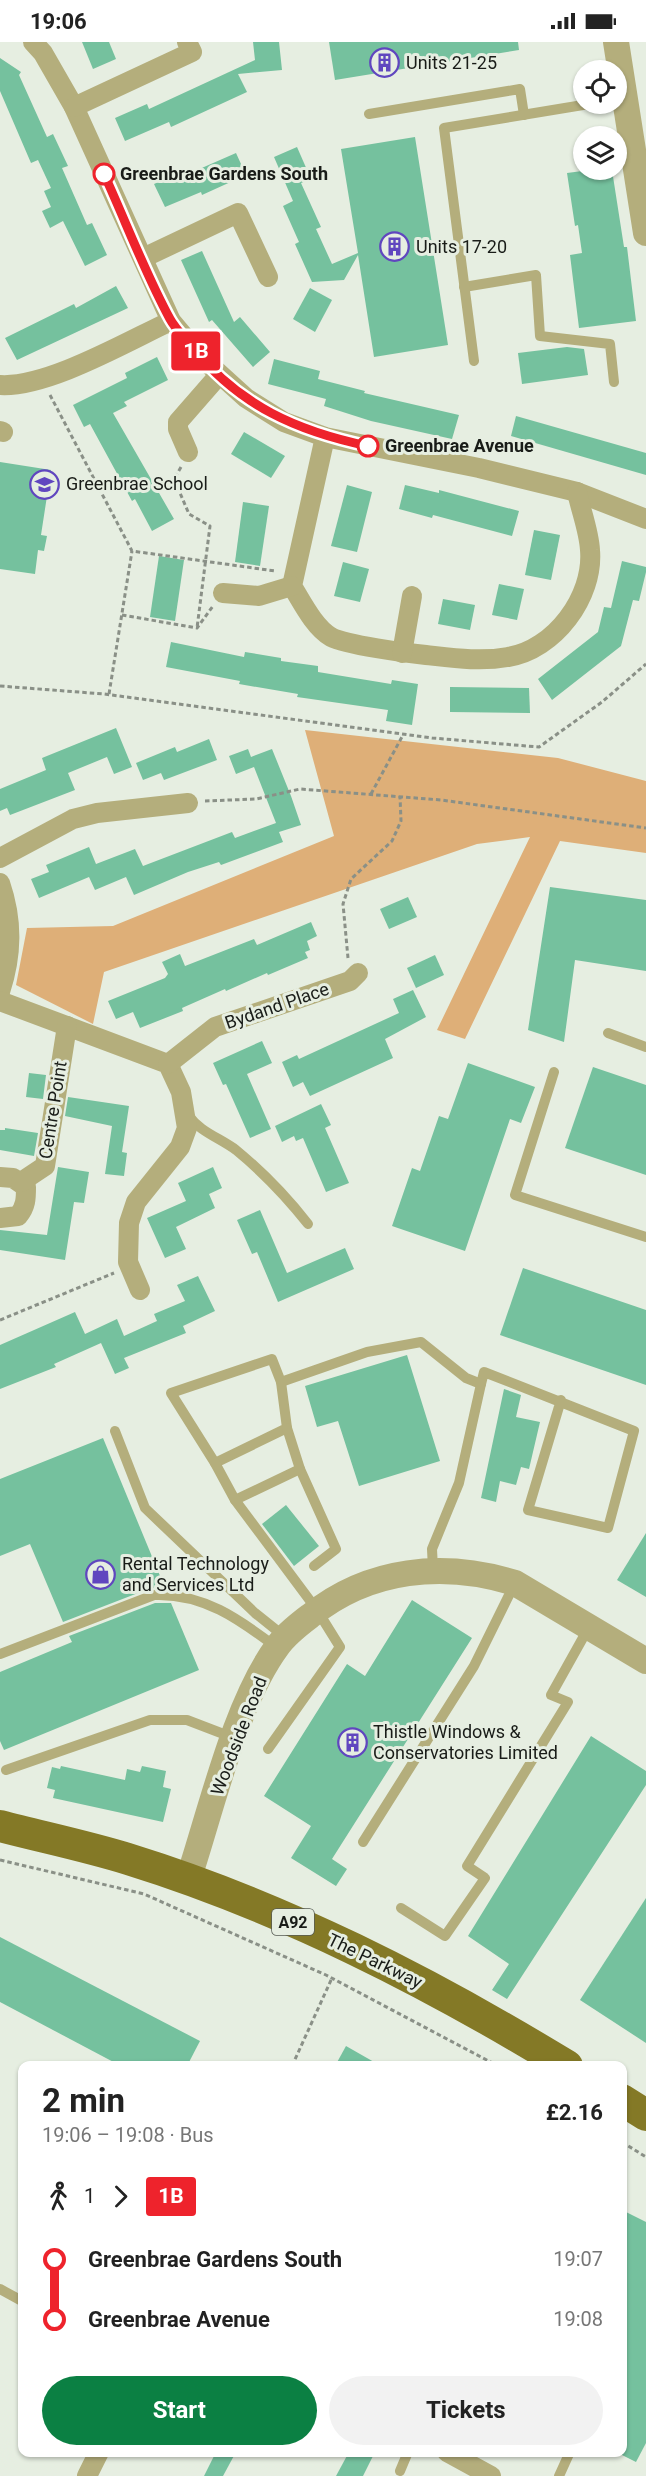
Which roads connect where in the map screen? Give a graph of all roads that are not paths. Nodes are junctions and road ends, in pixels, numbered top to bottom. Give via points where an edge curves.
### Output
1 (33, 42) edge
2 (187, 42) edge
3 (616, 42) edge
4 (617, 60) edge
5 (74, 107) junction
6 (573, 107) edge
7 (369, 114) dead end
8 (623, 114) edge
9 (524, 115) junction
10 (646, 233) edge
11 (142, 258) junction
12 (268, 277) dead end
13 (464, 286) junction
14 (171, 321) junction
15 (474, 361) dead end
16 (219, 375) junction
17 (614, 381) dead end
18 (0, 385) edge
19 (325, 437) junction
20 (188, 452) road end
21 (577, 492) junction
22 (637, 516) edge
23 (646, 526) edge
24 (293, 580) junction
25 (223, 592) road end
26 (412, 596) dead end
27 (402, 653) junction
28 (188, 803) road end
29 (0, 858) edge
30 (0, 883) edge
31 (358, 973) road end
32 (0, 992) edge
33 (0, 1001) edge
34 (67, 1026) junction
35 (608, 1033) dead end
36 (646, 1047) edge
37 (168, 1064) junction
38 (554, 1072) dead end
39 (185, 1109) junction
40 (0, 1177) edge
41 (21, 1182) junction
42 (0, 1218) edge
43 (308, 1224) dead end
44 (646, 1237) edge
45 (140, 1290) dead end
46 (280, 1382) junction
47 (481, 1384) junction
48 (561, 1400) junction
49 (288, 1428) junction
50 (115, 1431) dead end
51 (215, 1462) junction
52 (300, 1469) junction
53 (235, 1500) junction
54 (314, 1566) dead end
55 (433, 1569) junction
56 (515, 1583) junction
57 (317, 1610) junction
58 (589, 1627) junction
59 (281, 1642) junction
60 (0, 1654) edge
61 (646, 1661) edge
62 (234, 1738) junction
63 (268, 1749) dead end
64 (6, 1770) dead end
65 (0, 1826) edge
66 (363, 1842) dead end
67 (188, 1880) junction
68 (400, 1908) dead end
69 (559, 2061) edge
70 (627, 2103) edge
71 (646, 2115) edge
72 (0, 2289) edge
73 (18, 2299) edge
74 (96, 2457) edge
75 (406, 2457) edge
76 (456, 2457) edge
77 (568, 2457) edge
78 (400, 2471) dead end
79 (87, 2476) edge
80 (491, 2476) edge
81 (559, 2476) edge

1 - 5 street via 44,53
2 - 5 street via 192,52
3 - 4 street
5 - 11 street
6 - 9 lane
7 - 9 lane via 520,89
8 - 10 street
9 - 13 lane via 444,128
11 - 12 street via 238,213
11 - 14 street
13 - 15 lane
13 - 17 lane via 536,275 540,336 610,344
14 - 16 street
14 - 18 street via 43,380 18,386
16 - 19 street via 284,422
16 - 20 street via 178,422
19 - 21 street
19 - 24 street
21 - 22 street
21 - 27 street via 590,550 588,579 571,617 533,649 510,657 483,661
22 - 23 street
24 - 25 street via 259,596
24 - 27 street via 310,614 331,637
26 - 27 street
28 - 29 street via 73,819
30 - 32 street via 10,934
31 - 37 street, Bydand Place via 351,981 215,1027
33 - 34 street
34 - 37 street
34 - 41 street, Centre Point via 45,1166
35 - 36 lane
37 - 39 street
38 - 44 lane via 515,1195
39 - 43 lane via 195,1125 233,1148 271,1180
39 - 45 street via 187,1128 180,1147 136,1202 129,1223 128,1262
40 - 41 street
41 - 42 street via 26,1187 21,1212 11,1218
46 - 47 lane via 367,1352 422,1342 466,1378
46 - 49 lane
46 - 51 lane via 272,1359 171,1393
47 - 48 lane via 484,1372
47 - 55 lane via 459,1483 432,1549
48 - 48 lane via 634,1431 608,1528 528,1510
49 - 51 lane
49 - 52 lane
50 - 59 lane via 145,1508
51 - 53 lane
52 - 53 lane
52 - 54 lane via 336,1549
53 - 57 lane
55 - 56 street, Woodside Road via 492,1575
55 - 57 street, Woodside Road via 389,1575 350,1589
56 - 58 street, Woodside Road
56 - 66 lane via 474,1666
57 - 59 street, Woodside Road
57 - 63 lane via 340,1647
58 - 61 street, Woodside Road
58 - 68 lane via 551,1695 568,1702 467,1866 485,1878 445,1936
59 - 60 lane via 229,1612 172,1594 154,1595
59 - 62 street, Woodside Road via 258,1680
62 - 64 lane via 187,1720 150,1720
62 - 67 street, Woodside Road
65 - 67 main road, The Parkway / A92 via 126,1859
67 - 69 main road, The Parkway / A92 via 390,1966
70 - 71 main road
72 - 73 lane
74 - 79 street
75 - 78 lane
76 - 80 street
77 - 81 lane

